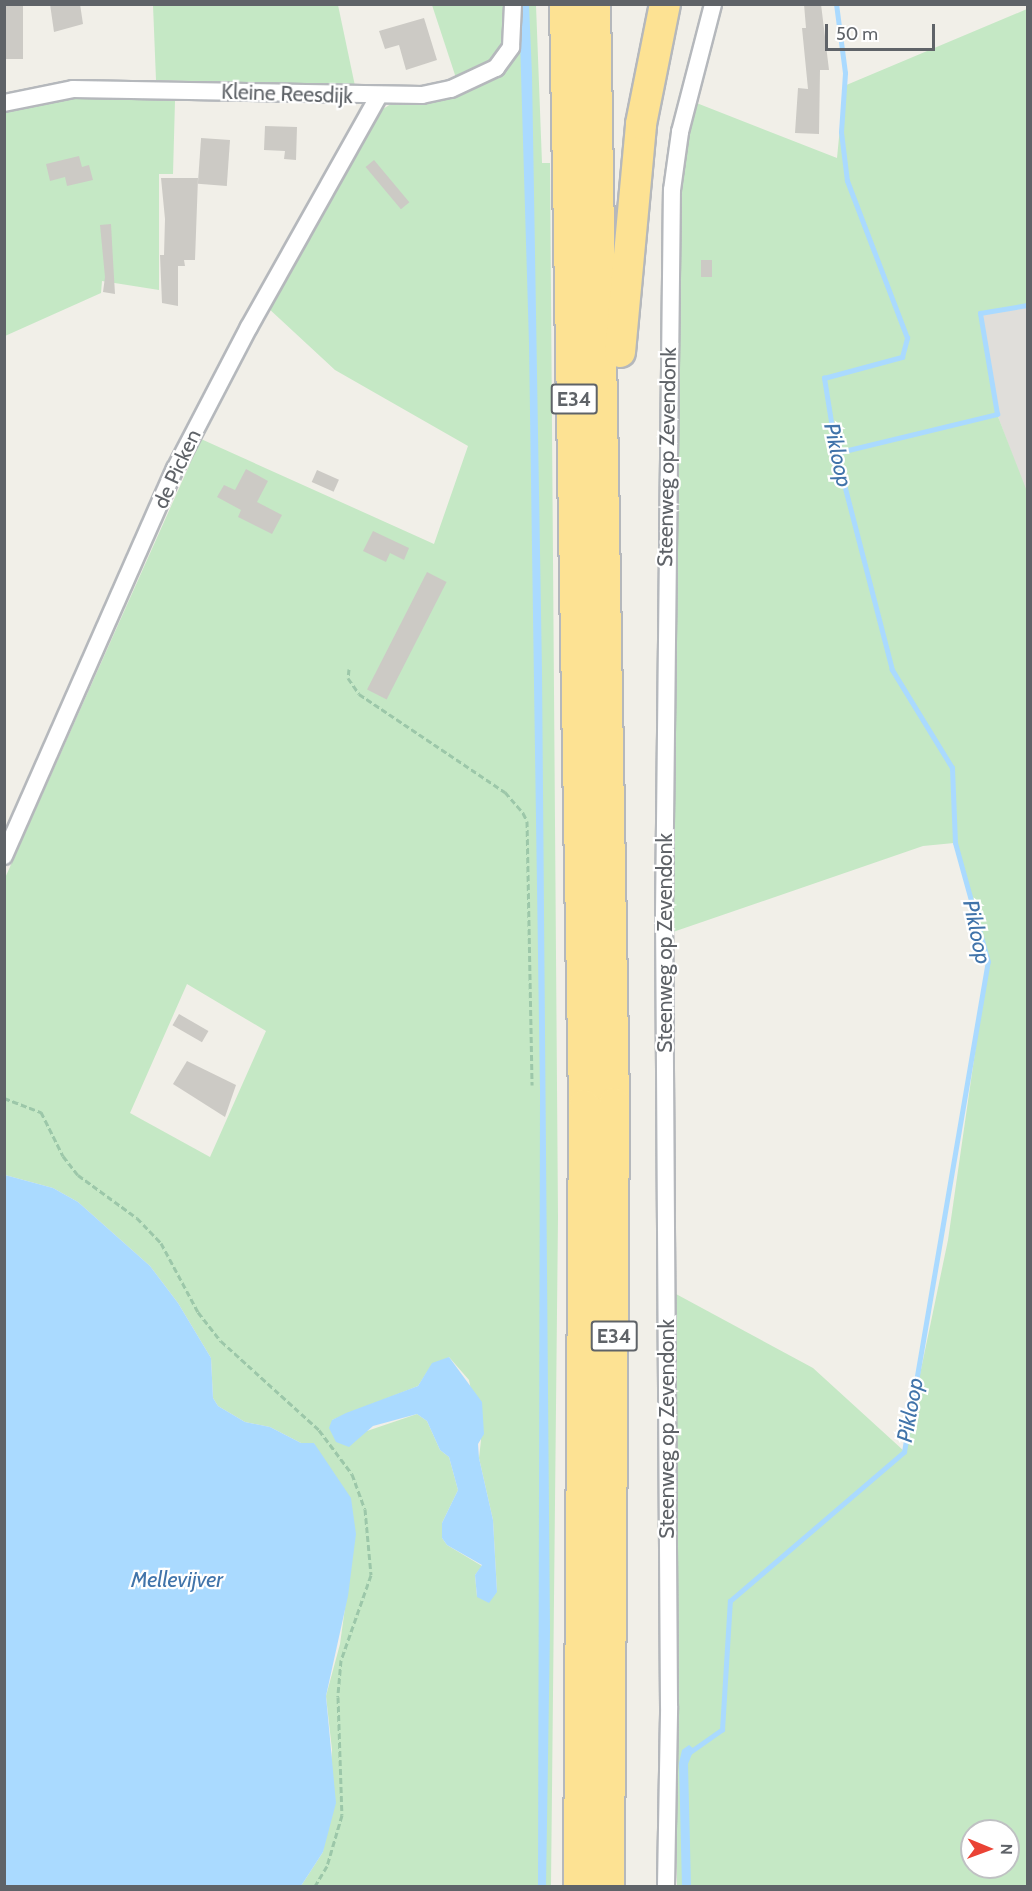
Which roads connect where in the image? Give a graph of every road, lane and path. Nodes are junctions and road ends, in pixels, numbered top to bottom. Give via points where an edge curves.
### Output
1 (513, 4) edge
2 (566, 4) edge
3 (595, 4) edge
4 (665, 4) edge
5 (713, 4) edge
6 (378, 97) junction
7 (4, 103) edge
8 (604, 403) junction
9 (349, 669) dead end
10 (4, 856) edge
11 (532, 1085) dead end
12 (4, 1098) edge
13 (315, 1887) edge
14 (579, 1887) edge
15 (609, 1887) edge
16 (666, 1887) edge

1 - 6 street, Kleine Reesdijk via 511,47 496,68 451,88 422,95
2 - 14 highway, E34 via 585,1105
3 - 8 highway, E34
4 - 8 highway via 641,124 620,358
5 - 16 street, Steenweg op Zevendonk via 680,132 672,202 664,891 669,1706
6 - 7 street, Kleine Reesdijk via 73,89
6 - 10 street, de Picken via 249,327 175,469
8 - 15 highway, E34 via 614,1103
9 - 11 path via 348,678 359,694 505,792 527,821
12 - 13 path via 41,1112 63,1156 78,1174 137,1218 161,1243 198,1312 221,1341 319,1430 352,1474 365,1509 370,1575 341,1660 338,1697 342,1815 327,1866

